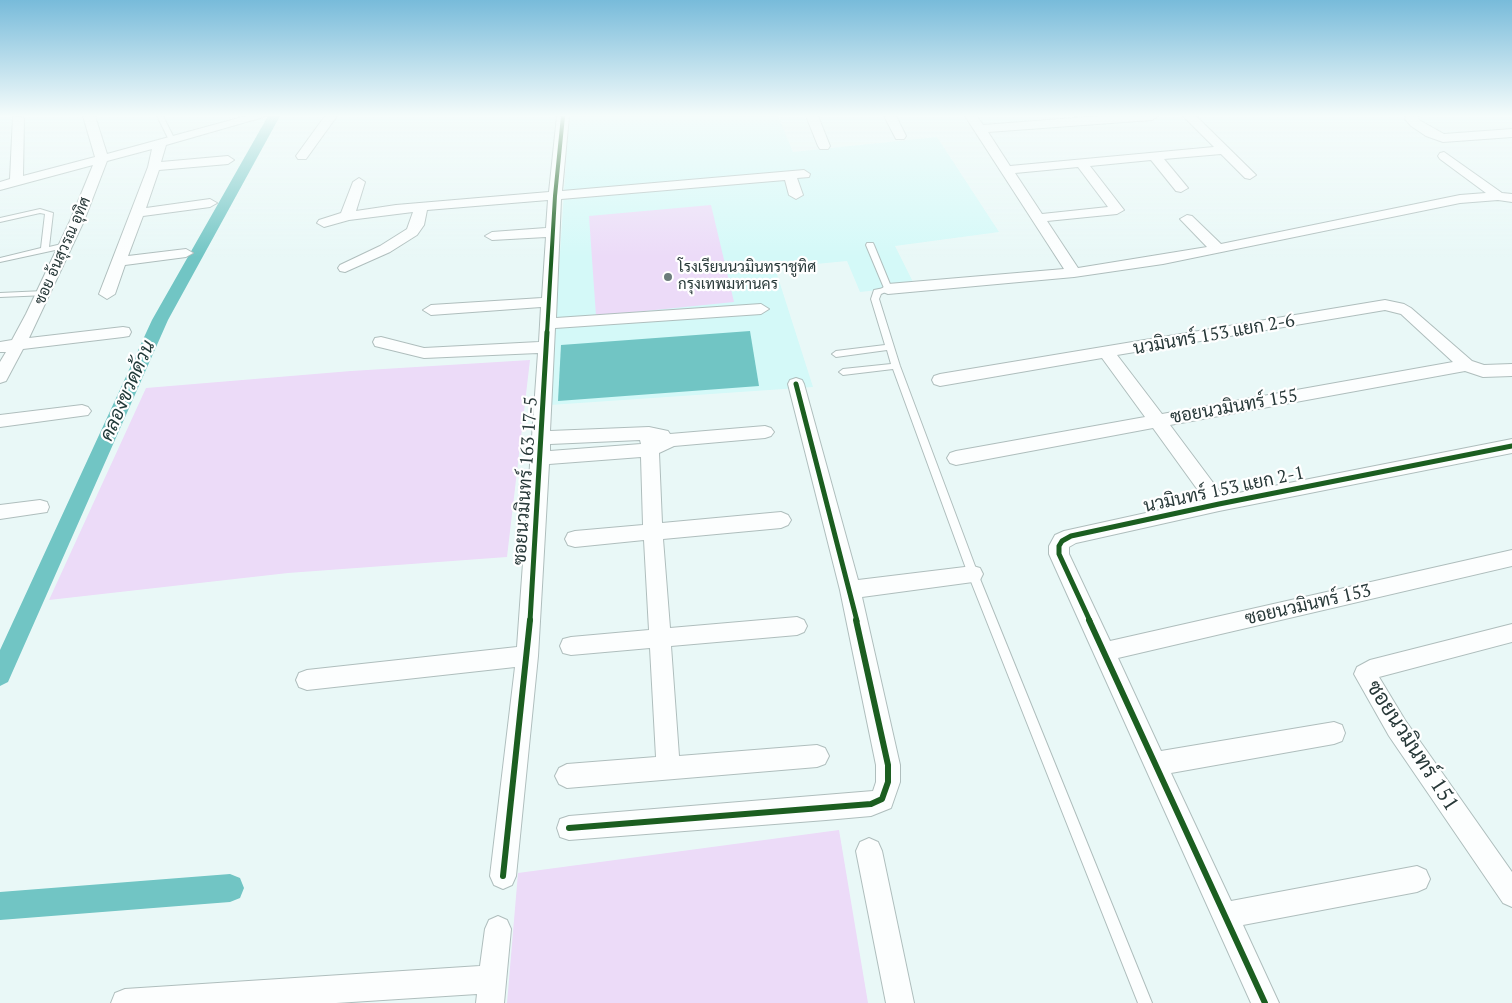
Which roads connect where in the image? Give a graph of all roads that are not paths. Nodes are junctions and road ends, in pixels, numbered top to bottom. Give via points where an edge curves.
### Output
1 (17, 163) edge
2 (91, 163) edge
3 (101, 163) edge
4 (156, 163) edge
5 (198, 163) edge
6 (558, 163) edge
7 (1002, 163) edge
8 (1106, 163) edge
9 (1160, 163) edge
10 (1237, 163) edge
11 (1454, 163) edge
12 (1083, 165) junction
13 (154, 167) junction
14 (1007, 170) junction
15 (804, 174) dead end
16 (1250, 175) dead end
17 (790, 176) junction
18 (16, 182) junction
19 (360, 182) dead end
20 (0, 186) edge
21 (1181, 188) dead end
22 (796, 194) dead end
23 (555, 196) junction
24 (1505, 197) edge
25 (210, 203) dead end
26 (420, 208) junction
27 (138, 213) junction
28 (347, 216) junction
29 (1038, 218) junction
30 (1187, 219) dead end
31 (0, 220) edge
32 (324, 223) dead end
33 (553, 232) junction
34 (492, 236) dead end
35 (66, 245) junction
36 (870, 246) dead end
37 (45, 249) junction
38 (1218, 249) junction
39 (186, 253) dead end
40 (0, 260) edge
41 (118, 262) junction
42 (345, 268) dead end
43 (1074, 273) junction
44 (888, 289) junction
45 (44, 293) junction
46 (107, 294) dead end
47 (0, 295) edge
48 (549, 302) junction
49 (761, 309) dead end
50 (431, 310) dead end
51 (548, 324) junction
52 (123, 332) dead end
53 (381, 342) dead end
54 (18, 344) junction
55 (0, 347) edge
56 (546, 347) junction
57 (889, 347) junction
58 (1107, 353) junction
59 (836, 354) dead end
60 (1466, 365) junction
61 (896, 366) junction
62 (843, 372) dead end
63 (1508, 374) edge
64 (0, 377) edge
65 (940, 380) dead end
66 (796, 384) dead end
67 (82, 411) dead end
68 (1159, 420) junction
69 (0, 421) edge
70 (765, 432) dead end
71 (543, 438) junction
72 (649, 441) junction
73 (1512, 446) edge
74 (542, 458) junction
75 (956, 458) dead end
76 (1219, 504) junction
77 (40, 507) dead end
78 (0, 512) edge
79 (781, 520) dead end
80 (653, 531) junction
81 (575, 538) dead end
82 (1512, 558) edge
83 (973, 574) junction
84 (850, 590) junction
85 (797, 626) dead end
86 (1512, 633) edge
87 (660, 640) junction
88 (571, 646) dead end
89 (1103, 652) junction
90 (526, 656) junction
91 (307, 680) dead end
92 (1334, 733) dead end
93 (817, 756) dead end
94 (1155, 764) junction
95 (668, 767) junction
96 (567, 776) dead end
97 (569, 828) dead end
98 (869, 851) dead end
99 (503, 876) dead end
100 (1417, 879) dead end
101 (1512, 894) edge
102 (1224, 915) junction
103 (498, 929) dead end
104 (491, 991) edge
105 (125, 1003) edge
106 (900, 1003) edge
107 (1145, 1003) edge
108 (1265, 1003) edge

1 - 18 street
2 - 18 street
3 - 35 street, ซอย อ้นสุวรณ อุทิศ
4 - 13 street
5 - 13 street
6 - 23 street, ซอยนวมินทร์ 163 17-5
7 - 14 street
8 - 12 street
9 - 21 street
10 - 16 street
11 - 24 street
12 - 14 street
12 - 29 street via 1117,210
13 - 27 street
14 - 29 street
15 - 17 street
17 - 22 street
17 - 23 street
18 - 20 street
19 - 28 street
23 - 26 street
23 - 33 street, ซอยนวมินทร์ 163 17-5
24 - 38 street via 1460,199
25 - 27 street
26 - 28 street
26 - 42 street via 417,225 412,232
27 - 41 street
28 - 32 street
29 - 43 street
30 - 38 street
31 - 37 lane via 40,211 50,212
33 - 34 street
33 - 48 street, ซอยนวมินทร์ 163 17-5
35 - 37 lane
35 - 45 street, ซอย อ้นสุวรณ อุทิศ
36 - 44 lane
37 - 40 lane
38 - 43 street
39 - 41 street
41 - 46 street
43 - 44 street
44 - 57 lane via 877,292 875,299
45 - 47 lane
45 - 54 street, ซอย อ้นสุวรณ อุทิศ
48 - 50 street
48 - 51 street, ซอยนวมินทร์ 163 17-5
49 - 51 street
51 - 56 street, ซอยนวมินทร์ 163 17-5
52 - 54 street
53 - 56 street via 424,353
54 - 55 street
54 - 64 street, ซอย อ้นสุวรณ อุทิศ
56 - 71 street, ซอยนวมินทร์ 163 17-5
57 - 59 lane
57 - 61 lane
58 - 60 street, นวมินทร์ 153 แยก 2-6 via 1385,305 1406,311
58 - 65 street, นวมินทร์ 153 แยก 2-6
58 - 68 street
60 - 63 street, ซอยนวมินทร์ 155
60 - 68 street, ซอยนวมินทร์ 155
61 - 62 lane
61 - 83 lane
66 - 84 street
67 - 69 street
68 - 75 street, ซอยนวมินทร์ 155
68 - 76 street
70 - 72 street
71 - 72 street
71 - 74 street, ซอยนวมินทร์ 163 17-5
72 - 74 street
72 - 80 street
73 - 76 street, นวมินทร์ 153 แยก 2-1
74 - 90 street, ซอยนวมินทร์ 163 17-5
76 - 89 street, นวมินทร์ 153 แยก 2-1 via 1071,536 1062,541 1059,554
77 - 78 street
79 - 80 street
80 - 81 street
80 - 87 street
82 - 89 street, ซอยนวมินทร์ 153
83 - 84 street
83 - 107 lane
84 - 97 street via 888,765 888,782 882,799 871,804
85 - 87 street
86 - 101 street, ซอยนวมินทร์ 151 via 1370,670 1365,674 1397,728
87 - 88 street
87 - 95 street
89 - 94 street
90 - 91 street
90 - 99 street, ซอยนวมินทร์ 163 17-5
92 - 94 street
93 - 95 street
94 - 102 street
95 - 96 street
98 - 106 street
100 - 102 street
102 - 108 street
103 - 104 street
104 - 105 street

